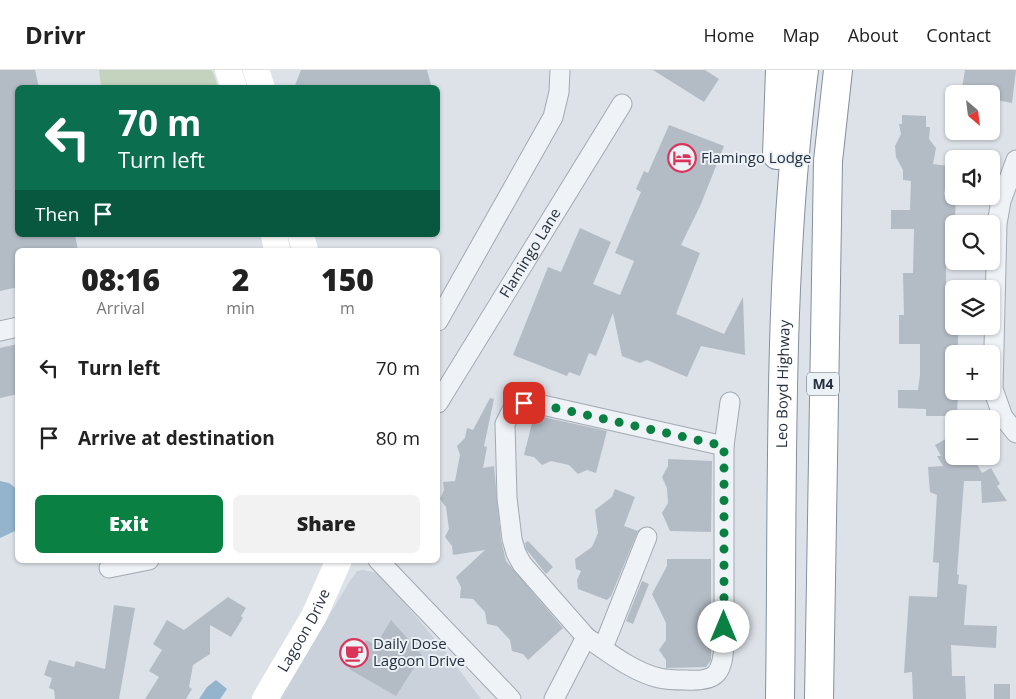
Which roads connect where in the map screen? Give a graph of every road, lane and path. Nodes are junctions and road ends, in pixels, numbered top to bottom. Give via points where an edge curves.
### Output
1 (228, 70) edge
2 (256, 70) edge
3 (560, 70) edge
4 (780, 70) edge
5 (804, 70) edge
6 (838, 70) edge
7 (852, 70) edge
8 (233, 85) edge
9 (261, 85) edge
10 (622, 104) dead end
11 (1016, 160) edge
12 (824, 278) junction
13 (440, 317) edge
14 (15, 328) edge
15 (0, 331) edge
16 (440, 400) edge
17 (730, 402) dead end
18 (1016, 433) edge
19 (724, 446) junction
20 (780, 533) junction
21 (646, 537) dead end
22 (135, 563) edge
23 (338, 563) edge
24 (381, 563) edge
25 (109, 568) dead end
26 (586, 637) junction
27 (603, 648) junction
28 (265, 699) edge
29 (511, 699) edge
30 (554, 699) edge
31 (780, 699) edge
32 (819, 699) edge

1 - 8 street
2 - 9 street
3 - 13 street via 553,117
4 - 20 highway via 771,374
5 - 20 highway, Leo Boyd Highway via 788,235
6 - 12 highway, M4 via 828,161
7 - 12 highway
10 - 16 street, Flamingo Lane
11 - 18 street via 997,224 993,388 1003,418
12 - 32 highway, M4
14 - 15 street
17 - 19 street
19 - 26 street via 538,404 514,406 508,414 505,442 507,488 516,553
19 - 27 street via 724,646 719,671 715,677 706,680 662,679 633,667
20 - 31 highway, Leo Boyd Highway
21 - 27 street
22 - 25 street
23 - 28 street, Lagoon Drive via 314,616
24 - 29 street
26 - 27 street
26 - 30 street

